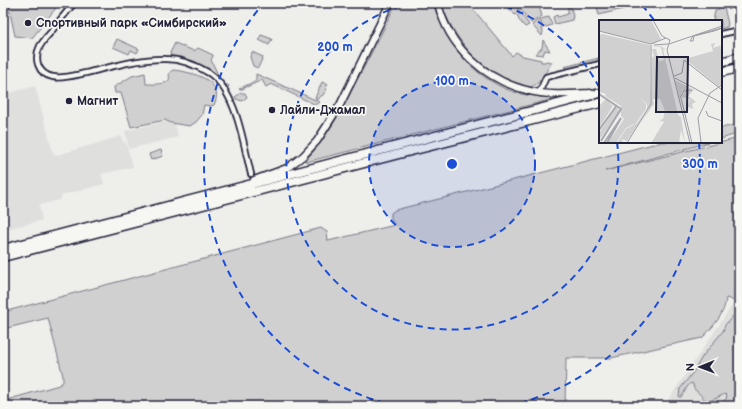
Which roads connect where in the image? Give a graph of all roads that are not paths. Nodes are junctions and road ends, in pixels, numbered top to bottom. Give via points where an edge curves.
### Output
1 (74, 3) edge
2 (390, 3) edge
3 (438, 3) edge
4 (739, 30) edge
5 (722, 34) edge
6 (739, 57) edge
7 (722, 62) edge
8 (599, 64) edge
9 (739, 68) edge
10 (722, 72) edge
11 (539, 93) junction
12 (599, 93) edge
13 (599, 93) edge
14 (599, 103) edge
15 (251, 174) dead end
16 (213, 195) junction
17 (83, 233) junction
18 (3, 249) edge
19 (3, 257) edge

1 - 15 street via 41,44 37,62 42,72 52,77 69,76 141,61 166,59 190,64 210,74 229,97
2 - 16 street via 340,105 325,131 309,150 287,168
3 - 11 street via 449,31 458,45 478,66 502,82
4 - 5 street
6 - 7 highway
8 - 11 street via 546,77
9 - 10 highway
11 - 13 street
12 - 16 highway
14 - 17 highway
16 - 17 highway
17 - 18 highway
17 - 19 highway

